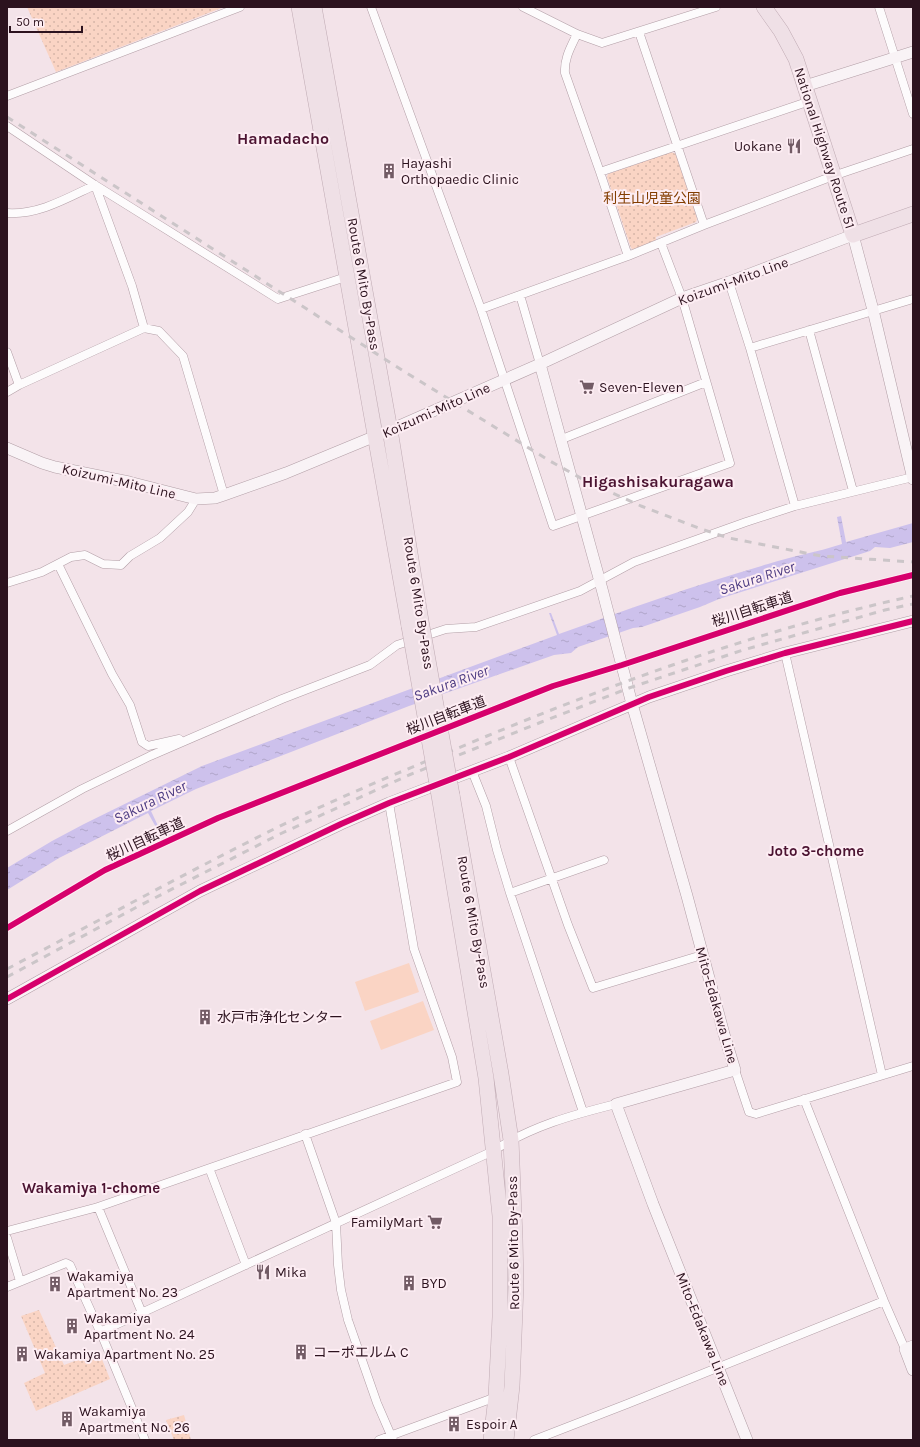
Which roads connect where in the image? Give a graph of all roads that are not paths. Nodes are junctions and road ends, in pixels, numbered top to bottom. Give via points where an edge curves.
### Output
1 (240, 7) edge
2 (299, 7) edge
3 (314, 7) edge
4 (371, 7) edge
5 (523, 7) edge
6 (716, 7) edge
7 (764, 7) edge
8 (879, 7) edge
9 (639, 32) junction
10 (577, 34) junction
11 (913, 52) edge
12 (895, 57) junction
13 (805, 86) junction
14 (7, 96) edge
15 (810, 101) junction
16 (913, 114) edge
17 (7, 126) edge
18 (678, 146) junction
19 (913, 149) edge
20 (600, 172) junction
21 (834, 176) junction
22 (95, 185) junction
23 (7, 213) edge
24 (913, 214) edge
25 (704, 225) junction
26 (853, 235) junction
27 (661, 243) junction
28 (628, 256) junction
29 (346, 277) junction
30 (728, 282) junction
31 (520, 295) junction
32 (682, 298) junction
33 (913, 299) edge
34 (481, 309) junction
35 (873, 310) junction
36 (144, 328) junction
37 (809, 330) junction
38 (750, 348) junction
39 (7, 352) edge
40 (540, 364) junction
41 (504, 379) junction
42 (706, 382) junction
43 (19, 385) junction
44 (7, 392) edge
45 (390, 430) junction
46 (374, 437) junction
47 (562, 439) junction
48 (7, 448) edge
49 (913, 477) edge
50 (853, 491) junction
51 (224, 496) junction
52 (196, 499) junction
53 (795, 506) junction
54 (583, 516) junction
55 (58, 564) junction
56 (7, 583) edge
57 (601, 585) junction
58 (913, 621) edge
59 (415, 624) junction
60 (786, 653) junction
61 (632, 704) junction
62 (188, 739) junction
63 (509, 756) junction
64 (472, 771) junction
65 (446, 798) junction
66 (389, 803) junction
67 (7, 831) edge
68 (604, 860) dead end
69 (551, 879) junction
70 (510, 893) junction
71 (702, 954) junction
72 (7, 999) edge
73 (913, 1066) edge
74 (735, 1070) junction
75 (882, 1075) junction
76 (804, 1099) junction
77 (616, 1104) junction
78 (583, 1112) junction
79 (305, 1134) junction
80 (511, 1140) junction
81 (493, 1152) junction
82 (211, 1173) dead end
83 (98, 1207) junction
84 (336, 1222) junction
85 (7, 1231) edge
86 (7, 1238) edge
87 (246, 1265) junction
88 (20, 1281) junction
89 (7, 1286) edge
90 (884, 1301) junction
91 (142, 1313) junction
92 (100, 1332) junction
93 (909, 1347) edge
94 (718, 1367) junction
95 (913, 1370) edge
96 (496, 1397) junction
97 (392, 1438) edge
98 (145, 1440) edge
99 (379, 1440) edge
100 (491, 1440) edge
101 (506, 1440) edge
102 (534, 1440) edge
103 (747, 1440) edge

1 - 14 street
2 - 29 highway, Route 6 Mito By-Pass
3 - 45 highway, Route 6 Mito By-Pass
4 - 34 street
5 - 10 street
6 - 9 street
7 - 13 highway, National Highway Route 51 via 789,45
8 - 12 street
9 - 10 street via 602,43
9 - 18 street
10 - 20 street via 566,56 565,73
11 - 12 main road
12 - 13 main road
12 - 16 street
13 - 15 highway, National Highway Route 51
15 - 18 street
15 - 21 highway, National Highway Route 51
17 - 22 street
18 - 20 street
18 - 25 street
19 - 21 street
20 - 28 street
21 - 25 street
21 - 26 highway, National Highway Route 51
22 - 23 street via 32,212
22 - 29 street via 278,299
22 - 36 street via 132,286
24 - 26 highway, National Highway Route 51
25 - 27 street
26 - 30 main road, Koizumi-Mito Line
26 - 35 main road
27 - 28 street
27 - 32 street
28 - 31 street
29 - 46 highway, Route 6 Mito By-Pass
30 - 32 main road, Koizumi-Mito Line
30 - 38 street
31 - 34 street
31 - 40 street
32 - 40 main road, Koizumi-Mito Line
32 - 42 street
33 - 35 street
34 - 41 street
35 - 37 street
35 - 49 main road
36 - 43 street
36 - 51 street via 160,331 183,356
37 - 38 street
37 - 50 street
38 - 53 street
39 - 43 street
40 - 41 main road, Koizumi-Mito Line
40 - 47 main road
41 - 45 main road, Koizumi-Mito Line
41 - 54 street via 553,526
42 - 47 street
42 - 54 street via 730,463
43 - 44 street
45 - 46 main road, Koizumi-Mito Line
45 - 59 highway, Route 6 Mito By-Pass
46 - 51 main road, Koizumi-Mito Line
46 - 59 highway, Route 6 Mito By-Pass
47 - 54 main road
48 - 52 main road, Koizumi-Mito Line via 48,465
49 - 50 street
50 - 53 street
51 - 52 main road, Koizumi-Mito Line
52 - 55 street via 188,512 160,538 130,556 121,565 104,564 85,555 72,557
53 - 57 street via 634,562
54 - 57 main road
55 - 56 street
55 - 62 street via 130,705 142,742 148,746
57 - 61 main road, Mito-Edakawa Line
57 - 62 street via 476,627 446,628 397,645 370,665
58 - 60 main road
59 - 65 highway, Route 6 Mito By-Pass, bridge
60 - 61 main road
60 - 75 street
61 - 63 main road
61 - 71 main road, Mito-Edakawa Line
62 - 67 street via 82,789
63 - 64 main road
63 - 69 street
64 - 66 main road
64 - 70 street via 486,806
65 - 80 highway, Route 6 Mito By-Pass via 501,1074
65 - 81 highway, Route 6 Mito By-Pass via 486,1078
66 - 72 main road via 200,891
66 - 79 street via 414,949 452,1057 457,1082
68 - 69 street
69 - 70 street
69 - 71 street via 593,988
70 - 78 street
71 - 74 main road, Mito-Edakawa Line
73 - 75 street
74 - 76 street via 749,1112 756,1114
74 - 77 main road, Mito-Edakawa Line
75 - 76 street
76 - 90 street
77 - 78 street
77 - 94 main road, Mito-Edakawa Line
78 - 80 street via 542,1125
79 - 83 street
79 - 84 street
80 - 81 street
80 - 101 highway, Route 6 Mito By-Pass via 516,1285 512,1386
81 - 84 street
81 - 96 highway, Route 6 Mito By-Pass via 500,1216 501,1260
82 - 87 street
83 - 85 street
83 - 91 street
84 - 87 street
84 - 97 street via 341,1290 348,1320
86 - 88 street
87 - 91 street
88 - 89 street
88 - 92 street via 66,1263 70,1265
90 - 93 street
90 - 94 street
91 - 92 street
92 - 98 street
93 - 95 main road
94 - 102 street
94 - 103 main road, Mito-Edakawa Line
96 - 97 street
96 - 100 highway, Route 6 Mito By-Pass
97 - 99 street

